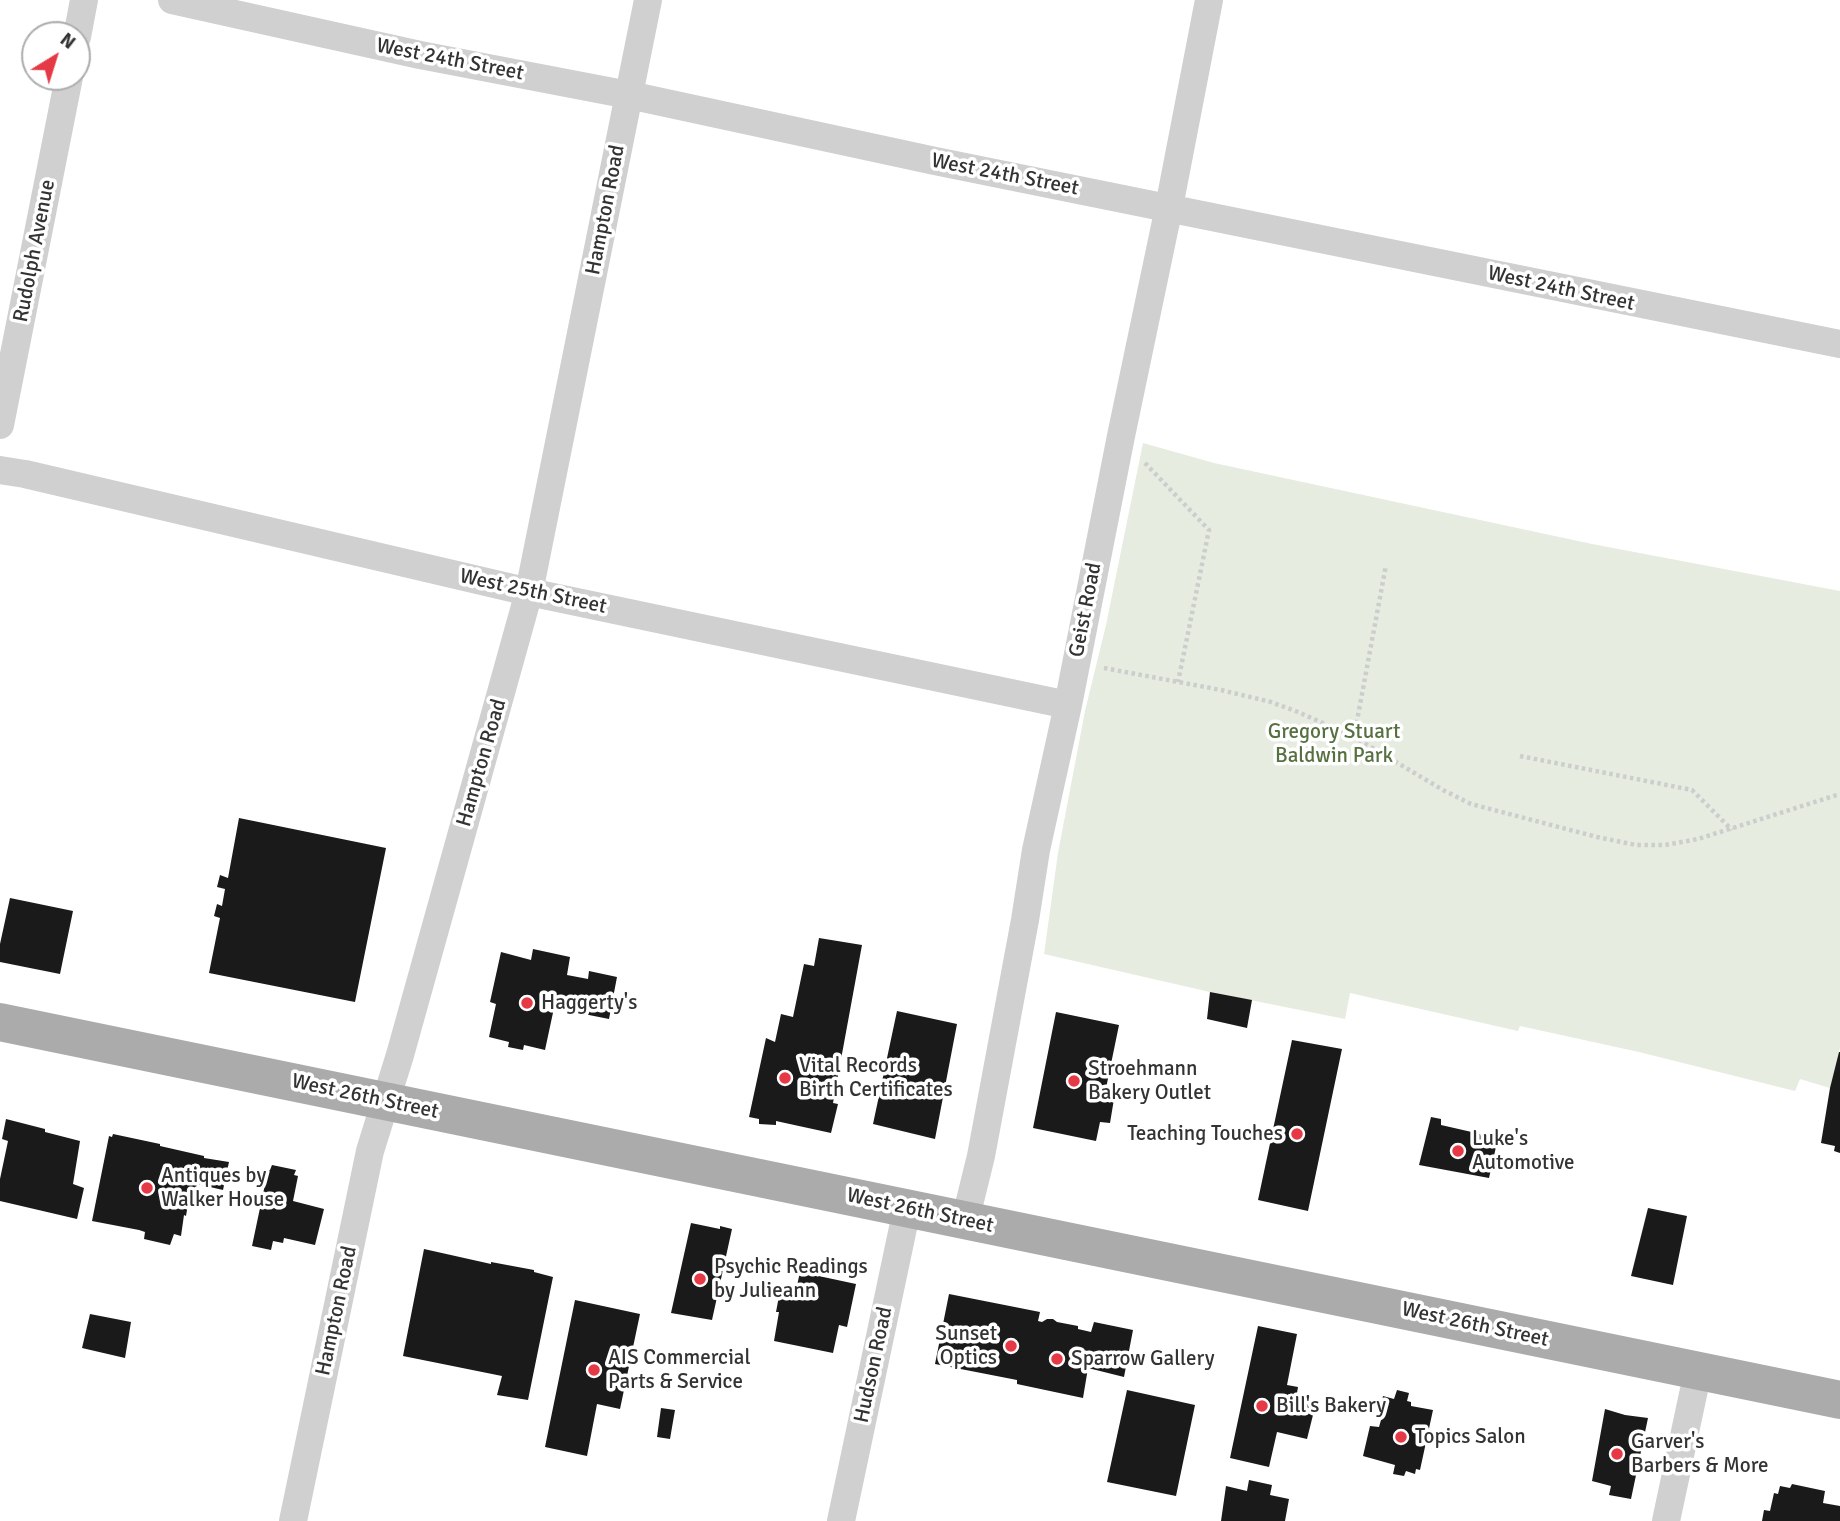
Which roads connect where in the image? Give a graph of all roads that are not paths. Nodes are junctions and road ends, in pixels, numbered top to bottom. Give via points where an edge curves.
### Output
1 (84, 0) edge
2 (172, 0) edge
3 (648, 0) edge
4 (1209, 0) edge
5 (80, 21) edge
6 (66, 91) edge
7 (629, 95) junction
8 (1169, 207) junction
9 (1840, 344) edge
10 (0, 425) edge
11 (0, 470) edge
12 (530, 592) junction
13 (1068, 705) junction
14 (0, 1021) edge
15 (386, 1102) junction
16 (907, 1209) junction
17 (965, 1221) junction
18 (1698, 1371) junction
19 (1840, 1400) edge
20 (293, 1521) edge
21 (841, 1521) edge
22 (1666, 1521) edge

1 - 5 street
2 - 7 street, West 24th Street
3 - 7 street, Hampton Road
4 - 8 street, Geist Road
6 - 10 street, Rudolph Avenue
7 - 8 street, West 24th Street
7 - 12 street, Hampton Road
8 - 9 street, West 24th Street
8 - 13 street, Geist Road
11 - 12 street, West 25th Street
12 - 13 street, West 25th Street
12 - 15 street, Hampton Road
13 - 17 street, Geist Road
14 - 15 main road, West 26th Street
15 - 16 main road, West 26th Street
15 - 20 street, Hampton Road via 370,1151
16 - 17 main road, West 26th Street
16 - 21 street, Hudson Road
17 - 18 main road, West 26th Street
18 - 19 main road, West 26th Street
18 - 22 street

